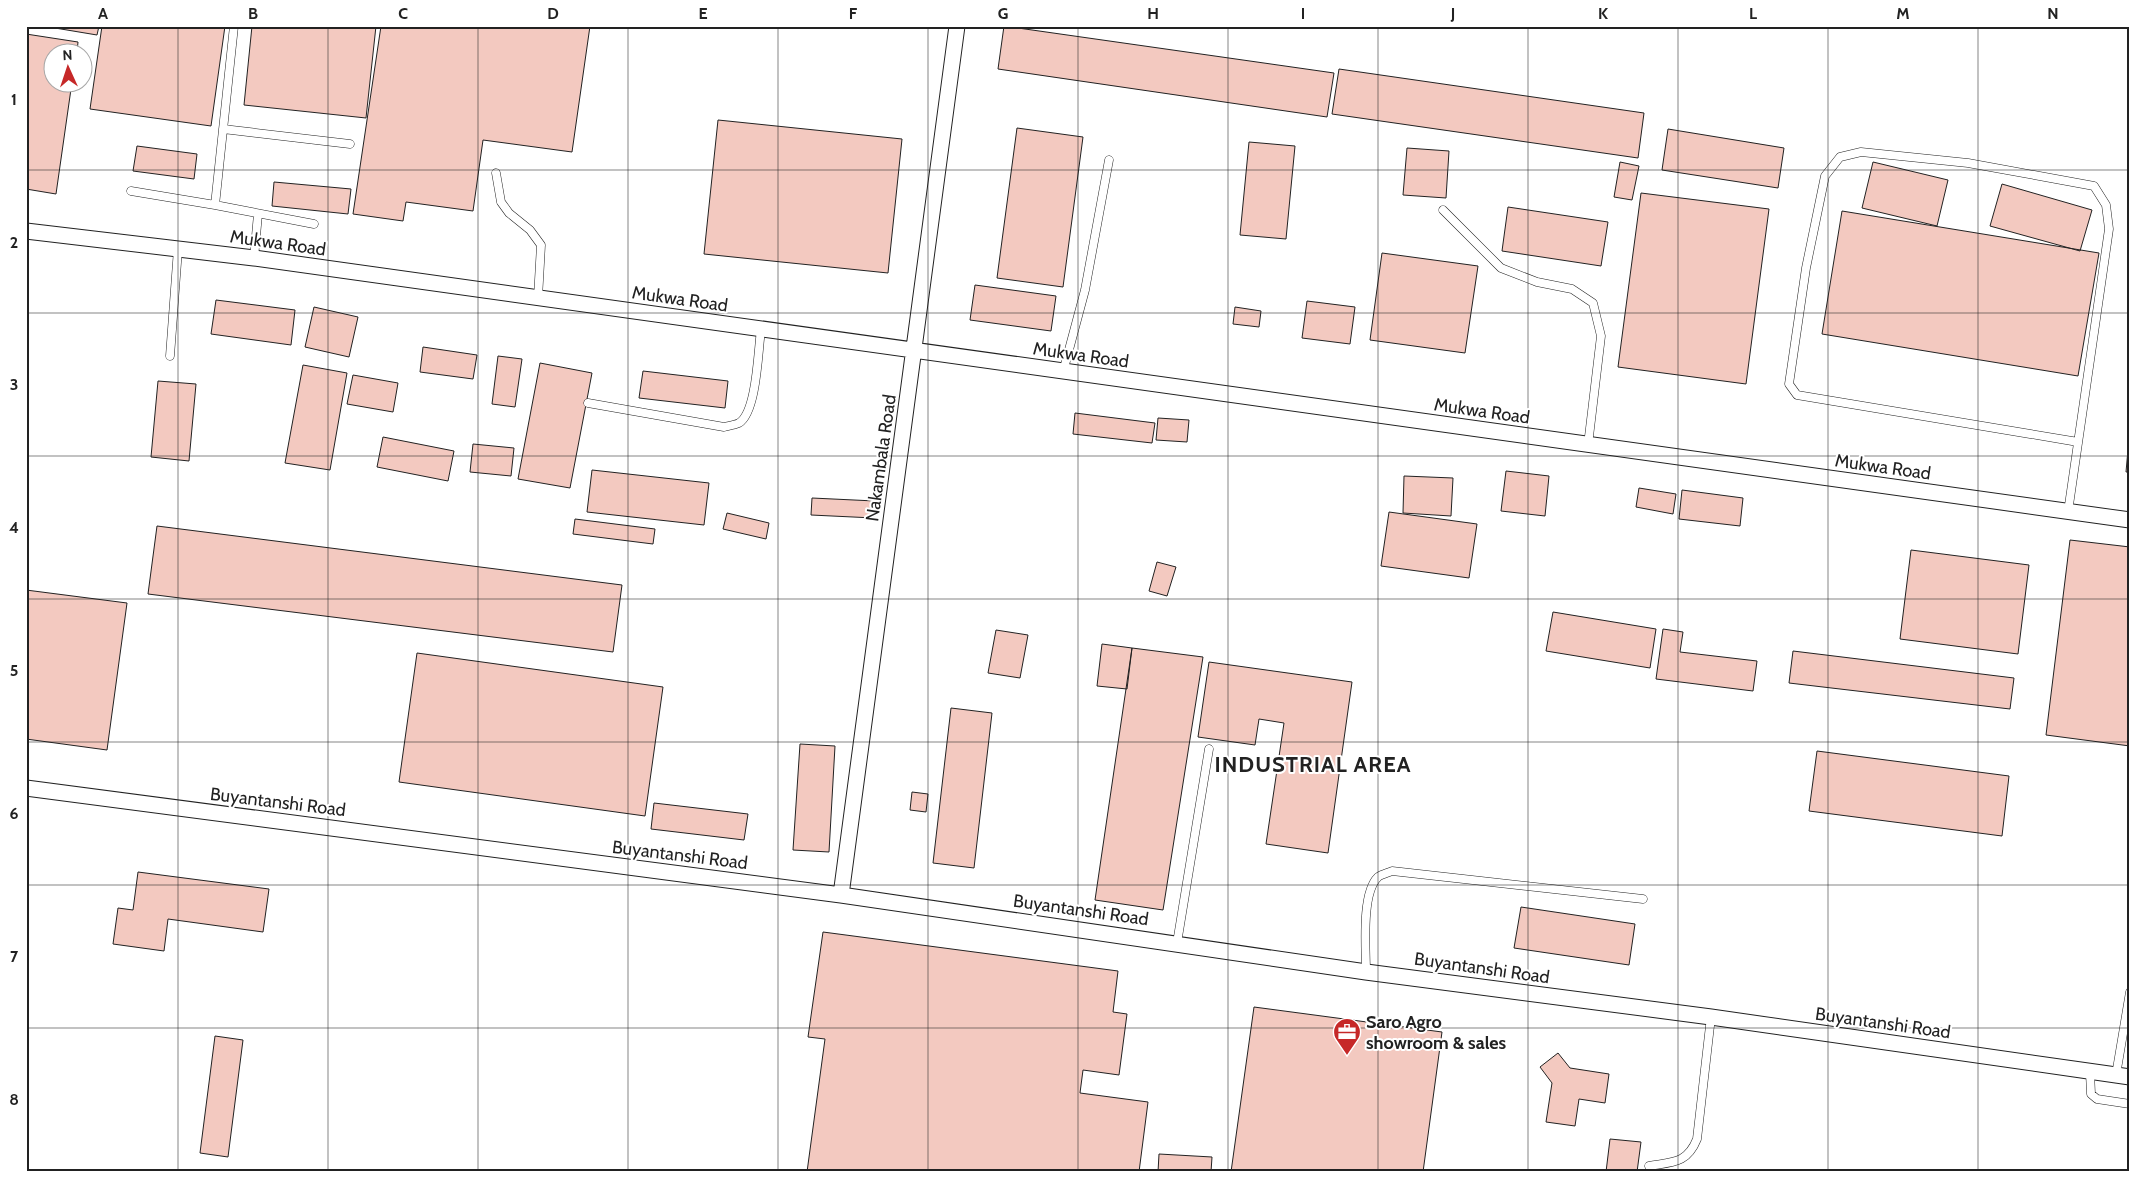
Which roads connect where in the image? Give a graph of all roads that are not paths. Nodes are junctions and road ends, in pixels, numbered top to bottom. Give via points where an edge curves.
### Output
1 (234, 26) edge
2 (957, 26) edge
3 (223, 129) junction
4 (350, 144) dead end
5 (1109, 160) dead end
6 (496, 173) dead end
7 (131, 191) dead end
8 (215, 205) junction
9 (1443, 210) dead end
10 (258, 214) junction
11 (314, 224) dead end
12 (26, 230) edge
13 (178, 249) junction
14 (254, 258) junction
15 (538, 298) junction
16 (761, 330) junction
17 (914, 351) junction
18 (170, 356) dead end
19 (1063, 372) junction
20 (588, 403) dead end
21 (2078, 442) junction
22 (1588, 445) junction
23 (2068, 512) junction
24 (2130, 520) edge
25 (1209, 749) dead end
26 (26, 788) edge
27 (841, 895) junction
28 (1643, 899) dead end
29 (1177, 943) junction
30 (1366, 972) junction
31 (2130, 992) edge
32 (1711, 1017) junction
33 (2090, 1072) junction
34 (2123, 1076) edge
35 (2130, 1104) edge
36 (1649, 1166) dead end

1 - 3 lane
2 - 17 street, Nakambala Road
3 - 4 lane
3 - 8 lane
5 - 19 lane via 1085,290
6 - 15 lane via 501,202 541,245
7 - 8 lane
8 - 10 lane
9 - 22 lane via 1501,268 1537,282 1572,289 1592,303 1600,336
10 - 11 lane
10 - 14 lane
12 - 13 street, Mukwa Road
13 - 14 street, Mukwa Road
13 - 18 lane
14 - 15 street, Mukwa Road
15 - 16 street, Mukwa Road
16 - 17 street, Mukwa Road
16 - 20 lane via 754,389 748,412 739,423 724,426
17 - 19 street, Mukwa Road
17 - 27 street, Nakambala Road
19 - 22 street, Mukwa Road
21 - 21 lane via 2109,229 2106,205 2094,186 1968,163 1861,152 1840,157 1825,176 1806,268 1789,384 1797,394
21 - 23 lane
22 - 23 street, Mukwa Road
23 - 24 street, Mukwa Road
25 - 29 lane
26 - 27 street, Buyantanshi Road
27 - 29 street, Buyantanshi Road
28 - 30 lane via 1392,872 1379,877 1370,888
29 - 30 street, Buyantanshi Road
30 - 32 street, Buyantanshi Road
31 - 34 lane
32 - 33 street, Buyantanshi Road
32 - 36 lane via 1697,1139 1692,1152 1678,1162
33 - 34 street, Buyantanshi Road
33 - 35 lane via 2091,1094 2097,1099

